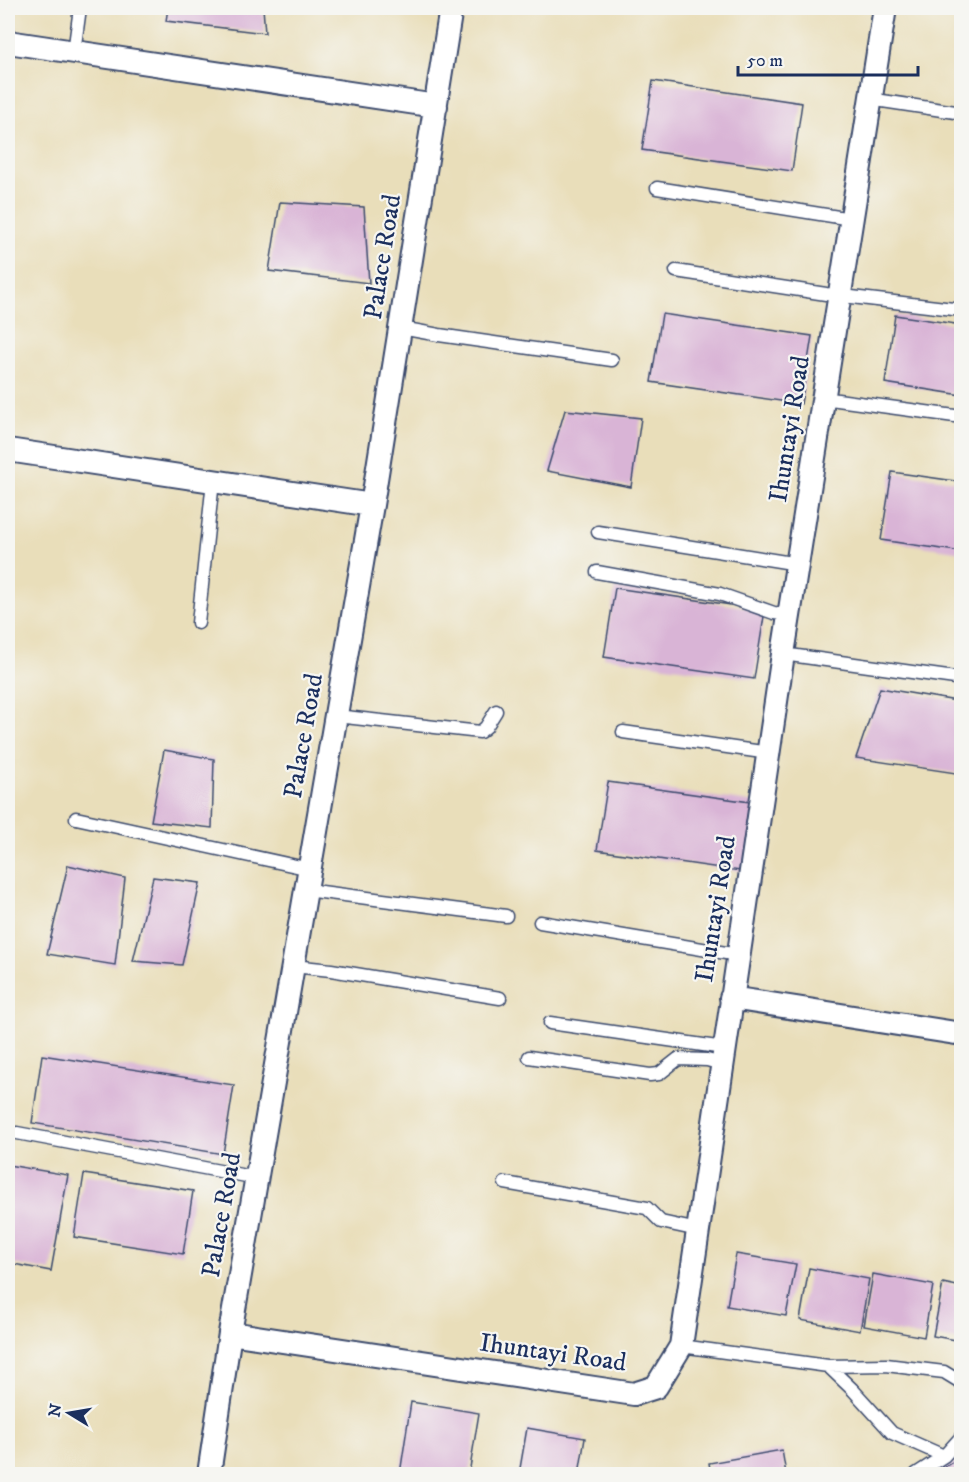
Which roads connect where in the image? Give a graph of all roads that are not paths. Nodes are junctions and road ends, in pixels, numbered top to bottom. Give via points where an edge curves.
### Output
1 (80, 8) edge
2 (451, 8) edge
3 (885, 8) edge
4 (8, 42) edge
5 (74, 52) junction
6 (869, 99) junction
7 (436, 106) junction
8 (962, 113) edge
9 (657, 188) dead end
10 (851, 219) junction
11 (676, 271) dead end
12 (839, 296) junction
13 (962, 310) edge
14 (400, 327) junction
15 (612, 360) dead end
16 (823, 398) junction
17 (962, 417) edge
18 (8, 450) edge
19 (213, 481) junction
20 (372, 505) junction
21 (598, 532) dead end
22 (798, 564) junction
23 (597, 572) dead end
24 (790, 615) junction
25 (198, 623) dead end
26 (783, 654) junction
27 (962, 679) edge
28 (496, 711) dead end
29 (336, 716) junction
30 (623, 732) dead end
31 (769, 753) junction
32 (76, 818) dead end
33 (308, 880) junction
34 (506, 916) dead end
35 (540, 922) dead end
36 (738, 955) junction
37 (293, 966) junction
38 (500, 998) dead end
39 (731, 998) junction
40 (550, 1023) dead end
41 (962, 1034) edge
42 (723, 1056) junction
43 (530, 1057) dead end
44 (17, 1133) dead end
45 (257, 1178) junction
46 (505, 1183) dead end
47 (698, 1230) junction
48 (230, 1333) junction
49 (681, 1346) junction
50 (828, 1366) junction
51 (962, 1383) edge
52 (962, 1436) edge
53 (945, 1456) junction
54 (209, 1474) edge
55 (916, 1474) edge

1 - 5 lane
2 - 7 street, Palace Road
3 - 6 street, Ihuntayi Road
4 - 5 street
5 - 7 street
6 - 8 lane
6 - 10 street, Ihuntayi Road
7 - 14 street, Palace Road
9 - 10 lane
10 - 12 street, Ihuntayi Road
11 - 12 lane
12 - 13 lane
12 - 16 street, Ihuntayi Road
14 - 15 lane
14 - 20 street, Palace Road
16 - 17 lane
16 - 22 street, Ihuntayi Road
18 - 19 street
19 - 20 street
19 - 25 lane
20 - 29 street, Palace Road
21 - 22 lane
22 - 24 street, Ihuntayi Road
23 - 24 lane via 720,594
24 - 26 street, Ihuntayi Road
26 - 27 lane
26 - 31 street, Ihuntayi Road
28 - 29 lane via 480,732
29 - 33 street, Palace Road
30 - 31 lane
31 - 36 street, Ihuntayi Road
32 - 33 lane
33 - 34 lane
33 - 37 street, Palace Road
35 - 36 lane
36 - 39 street, Ihuntayi Road
37 - 38 lane
37 - 45 street, Palace Road
39 - 41 street
39 - 42 street, Ihuntayi Road
40 - 42 lane
42 - 43 lane via 678,1059 659,1074 650,1075
42 - 47 street, Ihuntayi Road
44 - 45 lane
45 - 48 street, Palace Road
46 - 47 lane via 647,1208 661,1222
47 - 49 street, Ihuntayi Road
48 - 49 street, Ihuntayi Road via 634,1394 656,1387
48 - 54 street, Palace Road
49 - 50 lane
50 - 51 lane via 886,1365 944,1372
50 - 53 lane via 892,1432
52 - 53 lane
53 - 55 lane

